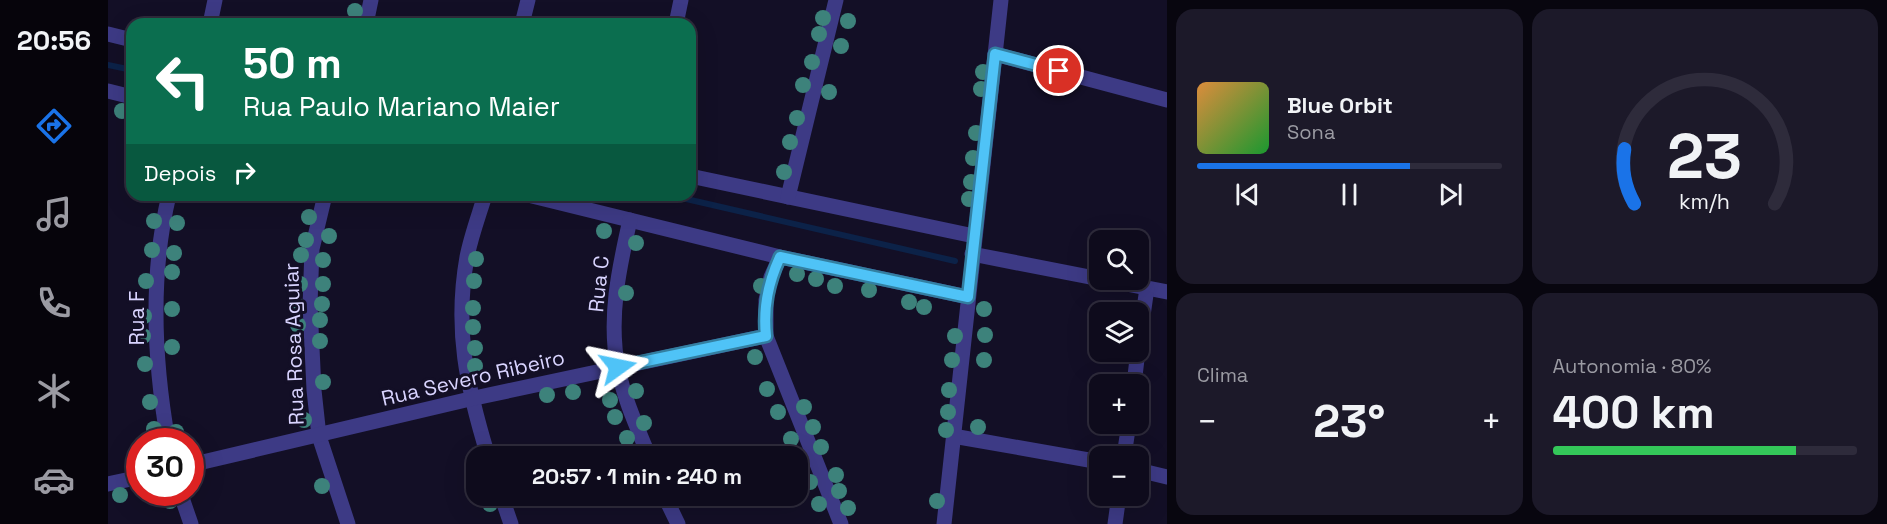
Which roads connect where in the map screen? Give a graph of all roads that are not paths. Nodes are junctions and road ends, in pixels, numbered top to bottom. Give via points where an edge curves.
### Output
1 (215, 0) edge
2 (371, 0) edge
3 (528, 0) edge
4 (681, 0) edge
5 (836, 0) edge
6 (1001, 0) edge
7 (211, 18) edge
8 (367, 18) edge
9 (524, 18) edge
10 (677, 18) edge
11 (108, 34) edge
12 (126, 38) edge
13 (995, 54) junction
14 (108, 91) edge
15 (126, 96) edge
16 (1167, 100) edge
17 (696, 177) edge
18 (788, 197) junction
19 (168, 201) edge
20 (324, 201) edge
21 (482, 201) edge
22 (552, 201) edge
23 (630, 220) junction
24 (974, 236) junction
25 (972, 254) junction
26 (780, 257) junction
27 (1089, 277) edge
28 (1149, 288) edge
29 (1167, 292) edge
30 (968, 297) junction
31 (766, 336) junction
32 (618, 367) junction
33 (470, 399) junction
34 (166, 428) edge
35 (319, 436) junction
36 (953, 436) junction
37 (485, 446) edge
38 (645, 446) edge
39 (1089, 460) edge
40 (204, 462) edge
41 (1149, 473) edge
42 (1167, 477) edge
43 (126, 480) edge
44 (108, 484) edge
45 (185, 506) edge
46 (505, 506) edge
47 (669, 506) edge
48 (1117, 506) edge
49 (191, 524) edge
50 (348, 524) edge
51 (511, 524) edge
52 (678, 524) edge
53 (841, 524) edge
54 (944, 524) edge
55 (1115, 524) edge

1 - 7 street
2 - 8 street
3 - 9 street
4 - 10 street
5 - 18 street
6 - 13 street
11 - 12 street
13 - 16 street
13 - 24 street
14 - 15 street
17 - 18 street
18 - 24 street
19 - 34 street, Rua F via 158,273 157,324
20 - 35 street, Rua Rosa Aguiar via 312,249 310,305
21 - 33 street via 467,255 462,298
22 - 23 street
23 - 26 street
23 - 32 street, Rua C via 617,276
24 - 25 street
25 - 27 street
25 - 30 street
26 - 30 street
26 - 31 street via 766,300
28 - 29 street
30 - 36 street
31 - 32 street, Rua Severo Ribeiro
31 - 53 street
32 - 33 street, Rua Severo Ribeiro
32 - 38 street, Rua C
33 - 35 street, Rua Severo Ribeiro
33 - 37 street
35 - 40 street, Rua Severo Ribeiro
35 - 50 street, Rua Rosa Aguiar
36 - 39 street
36 - 54 street
41 - 42 street
43 - 44 street
45 - 49 street
46 - 51 street
47 - 52 street
48 - 55 street

